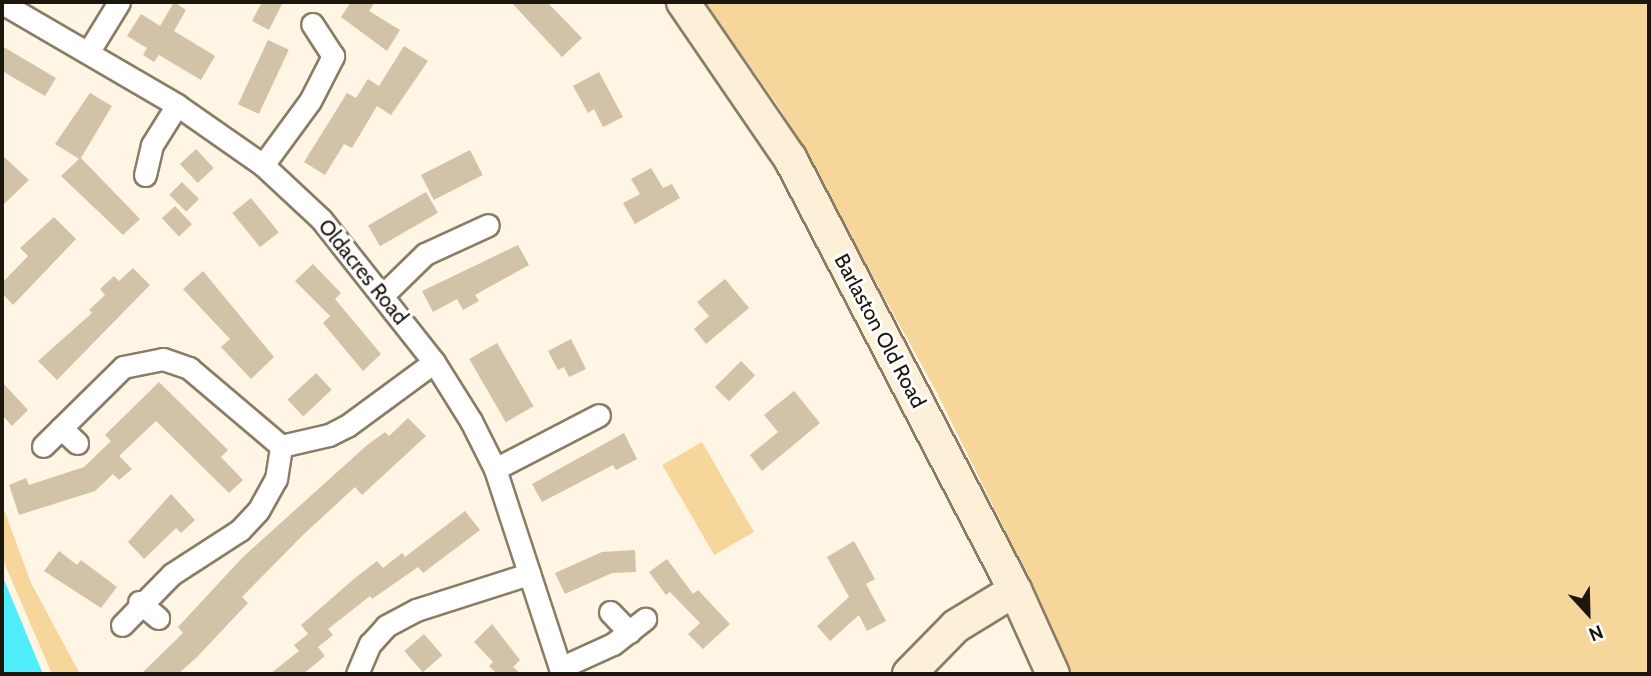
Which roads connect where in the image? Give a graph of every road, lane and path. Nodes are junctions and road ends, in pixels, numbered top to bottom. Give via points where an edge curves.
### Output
1 (119, 2) edge
2 (683, 2) edge
3 (2, 3) edge
4 (312, 24) dead end
5 (89, 51) junction
6 (177, 105) junction
7 (141, 161) dead end
8 (263, 164) junction
9 (473, 223) dead end
10 (383, 295) junction
11 (434, 362) junction
12 (599, 415) dead end
13 (43, 446) dead end
14 (281, 446) junction
15 (495, 469) junction
16 (529, 573) junction
17 (1015, 590) junction
18 (139, 602) junction
19 (610, 612) dead end
20 (158, 618) dead end
21 (122, 625) dead end
22 (561, 671) edge
23 (357, 674) edge
24 (909, 674) edge
25 (1053, 674) edge

1 - 5 street
2 - 17 street, Barlaston Old Road via 790,158
3 - 5 street, Oldacres Road
4 - 8 street via 342,60
5 - 6 street, Oldacres Road
6 - 7 street
6 - 8 street, Oldacres Road
8 - 10 street, Oldacres Road via 321,219
9 - 10 street via 425,254
10 - 11 street, Oldacres Road
11 - 14 street via 347,426
11 - 15 street, Oldacres Road
12 - 15 street via 575,416
13 - 14 street via 69,435 123,368 163,359 189,368
14 - 18 street via 276,479 258,511 240,530 172,574
15 - 16 street, Oldacres Road
16 - 22 street, Oldacres Road
16 - 23 street via 416,610 386,626 370,644
17 - 24 street via 956,626
17 - 25 street, Barlaston Old Road
18 - 20 street
18 - 21 street
19 - 22 street via 637,626

